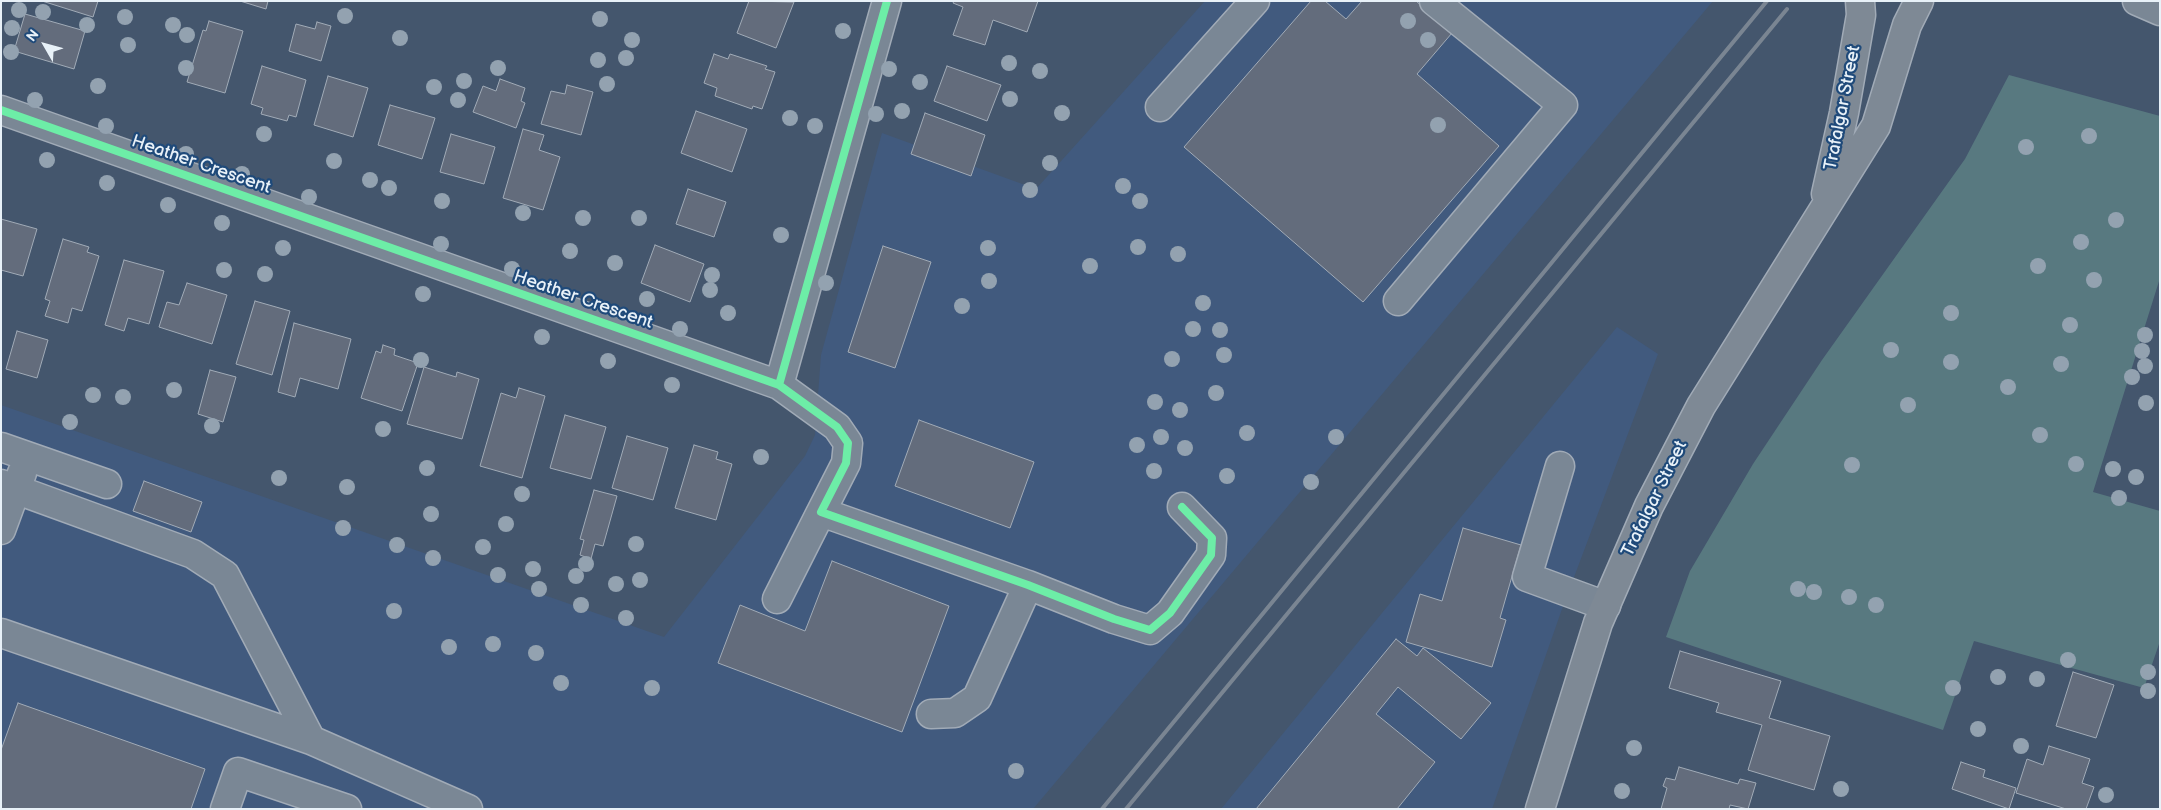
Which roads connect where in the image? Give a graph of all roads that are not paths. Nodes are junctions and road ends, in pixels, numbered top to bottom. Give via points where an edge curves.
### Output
1 (887, 1) edge
2 (1255, 1) edge
3 (1434, 1) edge
4 (1860, 1) edge
5 (1919, 1) edge
6 (2137, 1) edge
7 (2160, 11) edge
8 (1160, 107) dead end
9 (1, 110) edge
10 (1821, 214) junction
11 (1398, 301) dead end
12 (779, 385) junction
13 (1, 447) edge
14 (29, 457) junction
15 (1560, 466) dead end
16 (107, 484) dead end
17 (8, 487) edge
18 (1182, 507) dead end
19 (821, 512) junction
20 (1, 530) edge
21 (1028, 585) junction
22 (777, 599) dead end
23 (1606, 606) junction
24 (1, 633) edge
25 (931, 714) dead end
26 (311, 740) junction
27 (225, 809) edge
28 (347, 809) edge
29 (468, 809) edge
30 (1540, 809) edge

1 - 12 street
2 - 8 street
3 - 11 street via 1563,106
4 - 10 main road, Trafalgar Street via 1862,15
5 - 10 main road, Trafalgar Street via 1907,25 1876,126
6 - 7 street
9 - 12 street, Heather Crescent
10 - 23 main road, Trafalgar Street via 1701,406 1649,506
12 - 19 street, Heather Crescent via 837,427 848,443 846,463
13 - 14 street
14 - 16 street
14 - 17 street
15 - 23 street via 1527,577
17 - 20 street
17 - 26 street via 193,554 225,575
18 - 21 street via 1212,538 1211,555 1170,613 1150,630
19 - 21 street
19 - 22 street, Heather Crescent
21 - 25 street via 977,698 956,713
23 - 30 main road, Trafalgar Street
24 - 26 street
26 - 29 street
27 - 28 street via 238,772

